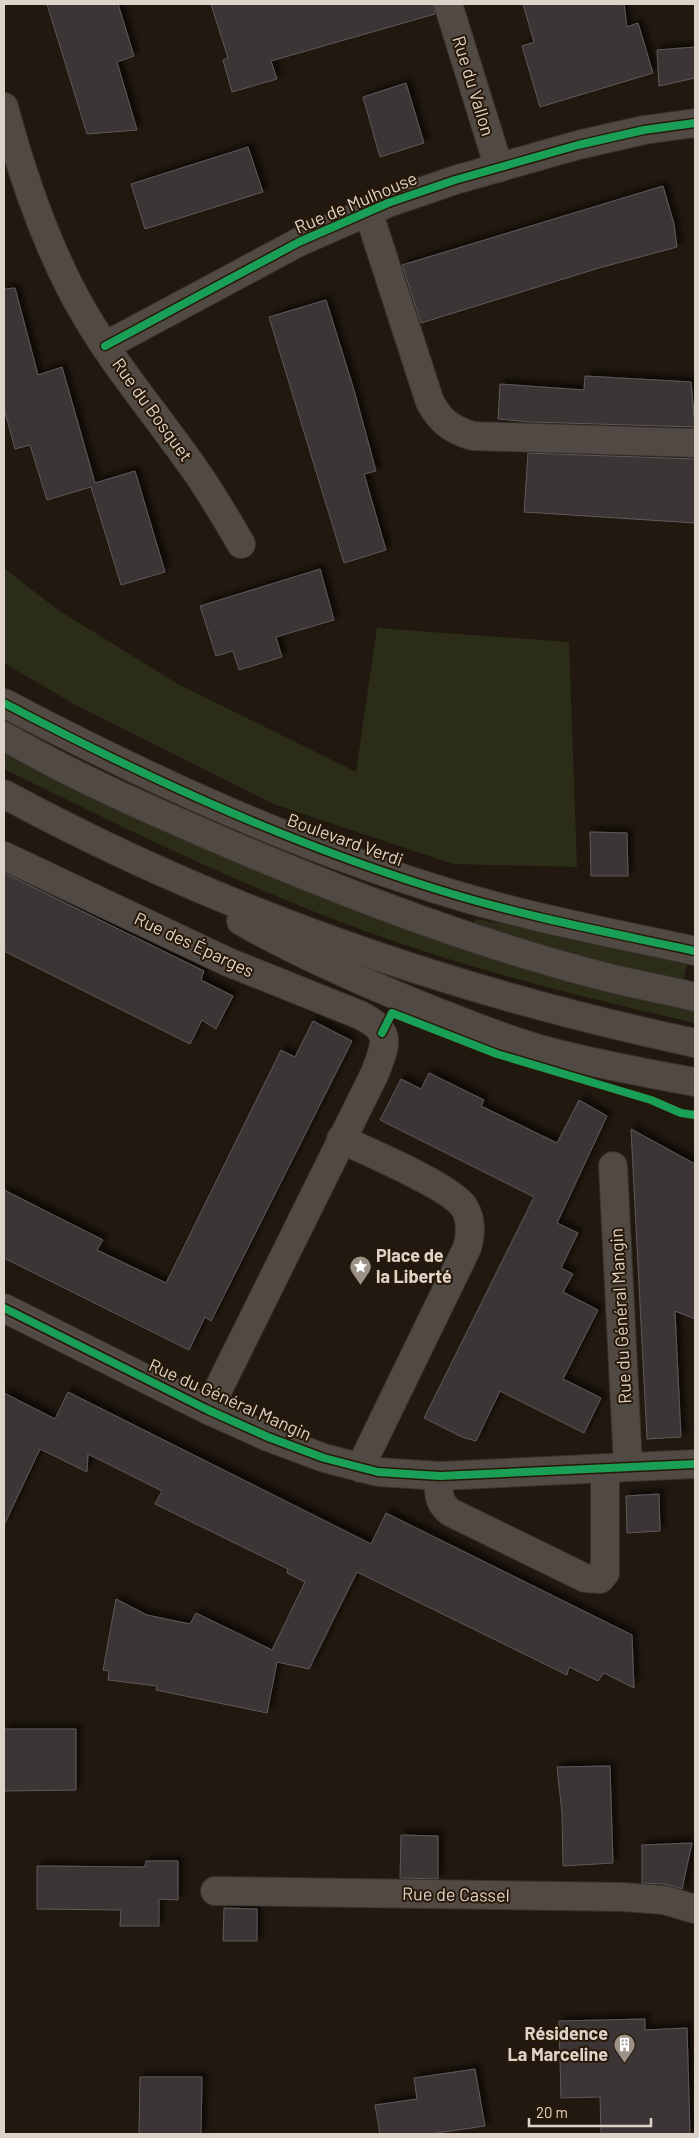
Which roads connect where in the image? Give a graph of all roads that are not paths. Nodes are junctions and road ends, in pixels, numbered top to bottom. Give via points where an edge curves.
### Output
1 (448, 4) edge
2 (4, 107) edge
3 (695, 123) edge
4 (499, 168) junction
5 (368, 211) junction
6 (105, 346) junction
7 (695, 444) edge
8 (241, 544) dead end
9 (4, 703) edge
10 (4, 736) edge
11 (4, 794) edge
12 (4, 856) edge
13 (134, 859) junction
14 (695, 951) edge
15 (695, 997) edge
16 (695, 1043) edge
17 (695, 1082) edge
18 (341, 1139) junction
19 (613, 1166) dead end
20 (4, 1308) edge
21 (208, 1410) junction
22 (695, 1464) edge
23 (617, 1467) junction
24 (360, 1468) junction
25 (440, 1476) junction
26 (215, 1891) dead end
27 (695, 1909) edge

1 - 4 street, Rue du Vallon
2 - 6 street, Rue du Bosquet via 47,238 74,296
3 - 4 street, Rue de Mulhouse via 607,138
4 - 5 street, Rue de Mulhouse
5 - 6 street, Rue de Mulhouse via 299,242
5 - 7 street via 430,402 446,425 473,436
6 - 8 street, Rue du Bosquet via 192,465
9 - 14 street, Boulevard Verdi via 169,784 314,847 461,896
10 - 15 street via 132,802 375,903 572,967
11 - 13 street
12 - 18 street, Rue des Éparges via 228,962 372,1022 382,1033 385,1045
13 - 16 street via 273,918 387,960 526,1002
13 - 17 street via 282,944 396,996 545,1051
18 - 21 street
18 - 24 street via 445,1190 468,1214 471,1231 467,1248
19 - 23 street, Rue du Général Mangin
20 - 21 street, Rue du Général Mangin
21 - 24 street, Rue du Général Mangin via 285,1444
22 - 23 street, Rue du Général Mangin
23 - 25 street, Rue du Général Mangin
23 - 25 street, Rue du Général Mangin via 605,1573 595,1580 450,1512 438,1494
24 - 25 street, Rue du Général Mangin
26 - 27 street, Rue de Cassel via 623,1897 664,1900

